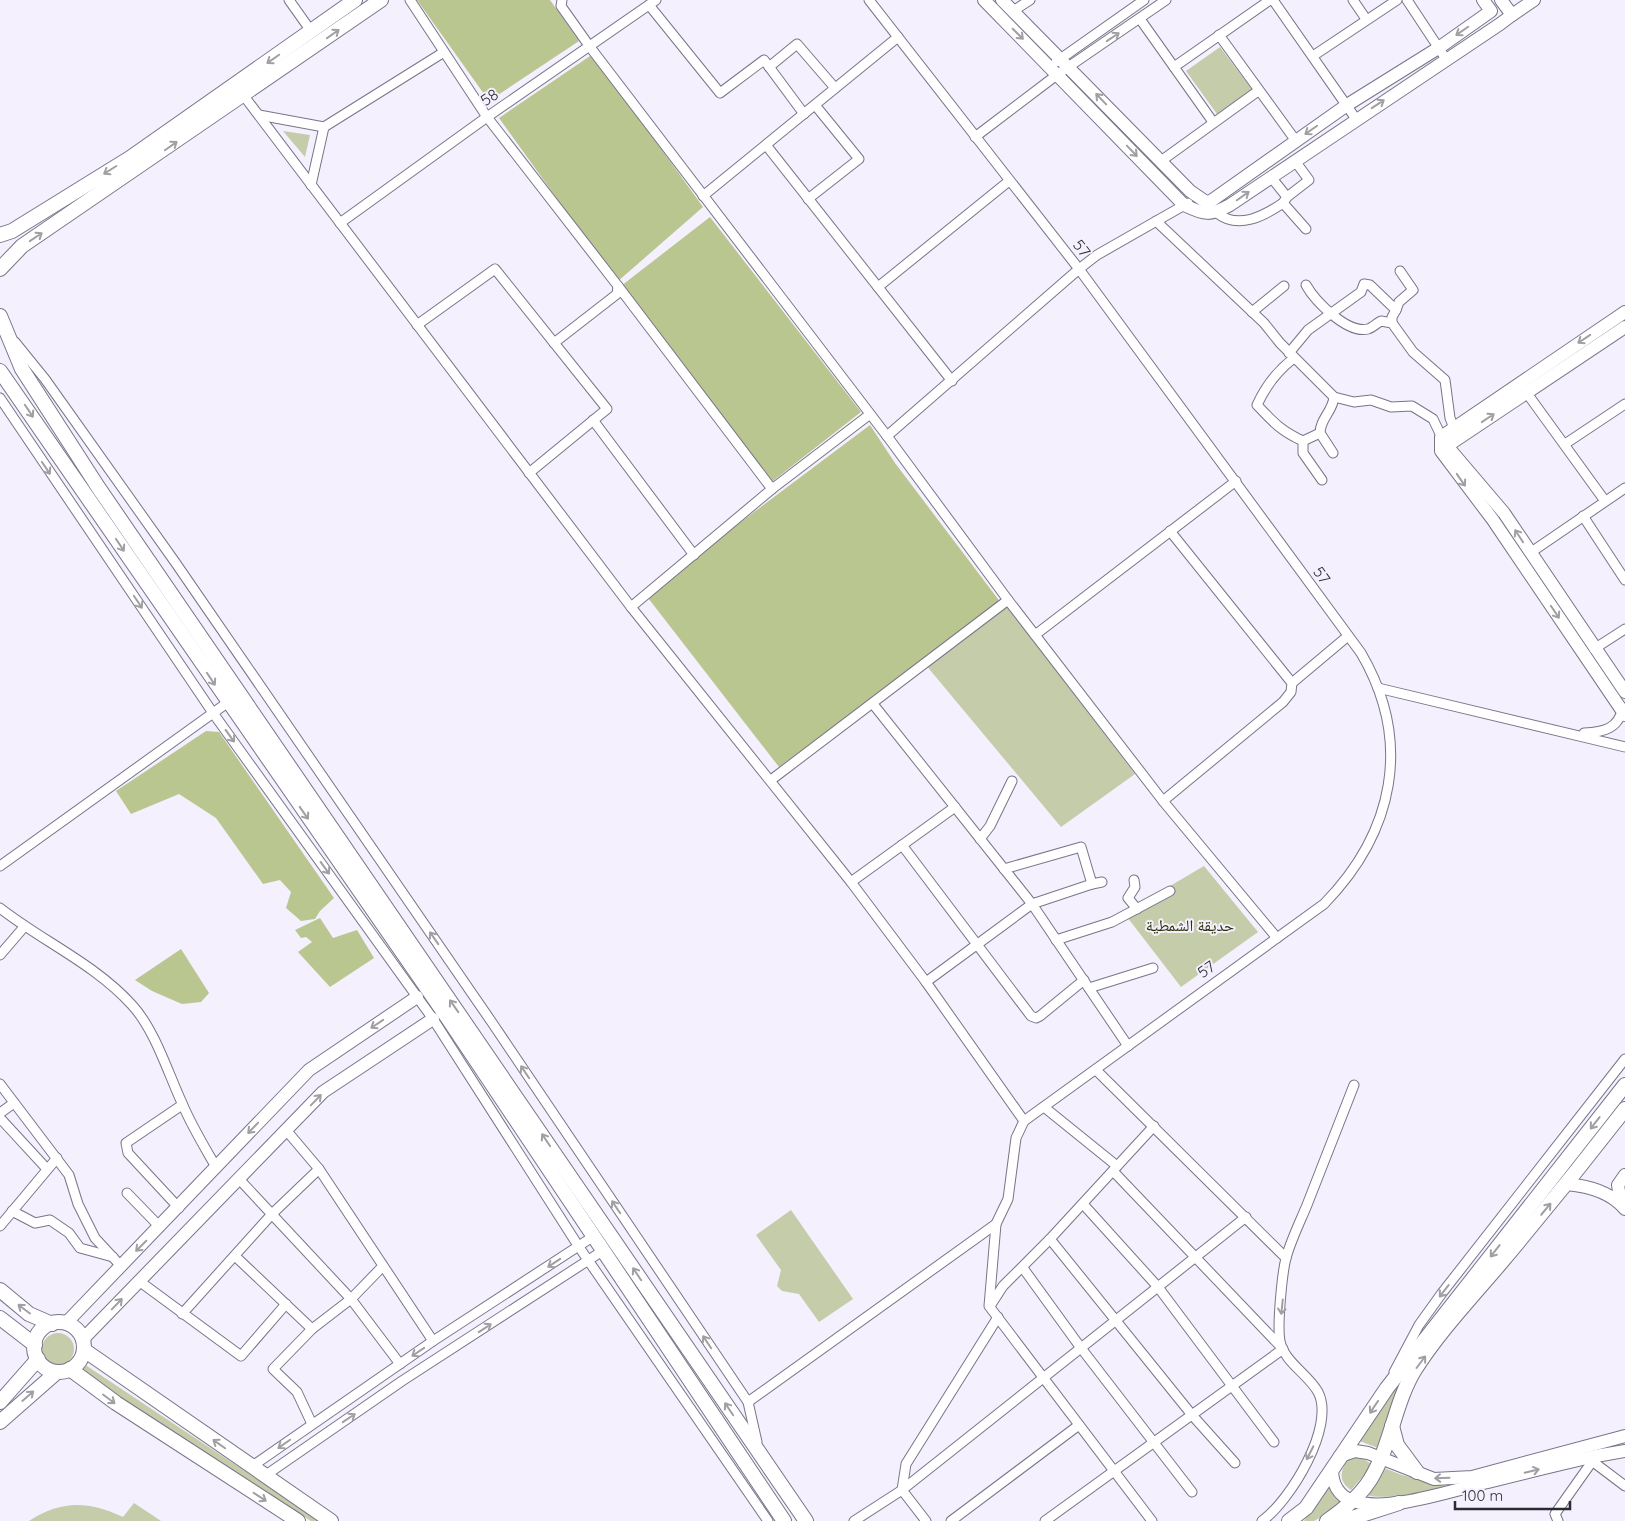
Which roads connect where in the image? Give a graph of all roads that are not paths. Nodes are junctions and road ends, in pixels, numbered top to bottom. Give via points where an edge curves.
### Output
1 (289, 0) edge
2 (355, 0) edge
3 (381, 0) edge
4 (410, 0) edge
5 (869, 0) edge
6 (984, 0) edge
7 (1002, 0) edge
8 (1030, 0) edge
9 (1144, 0) edge
10 (1166, 0) edge
11 (1271, 0) edge
12 (1353, 0) edge
13 (1397, 0) edge
14 (1407, 0) edge
15 (1483, 0) edge
16 (1534, 0) edge
17 (1504, 1) edge
18 (560, 2) edge
19 (653, 2) edge
20 (1013, 11) junction
21 (1490, 11) junction
22 (1512, 16) junction
23 (1140, 18) junction
24 (1366, 19) junction
25 (1500, 24) junction
26 (311, 32) junction
27 (1219, 35) junction
28 (898, 37) junction
29 (590, 47) junction
30 (1440, 47) junction
31 (299, 49) junction
32 (444, 52) junction
33 (1313, 56) junction
34 (1446, 59) junction
35 (1060, 66) junction
36 (1174, 66) junction
37 (769, 67) junction
38 (835, 88) junction
39 (1258, 91) junction
40 (244, 96) junction
41 (815, 105) junction
42 (1347, 105) junction
43 (804, 114) junction
44 (259, 115) junction
45 (487, 116) junction
46 (1356, 119) junction
47 (1213, 122) junction
48 (324, 127) junction
49 (975, 136) junction
50 (1296, 141) junction
51 (766, 145) junction
52 (1161, 160) junction
53 (1295, 161) junction
54 (1271, 177) junction
55 (1009, 181) junction
56 (311, 185) junction
57 (703, 196) junction
58 (1196, 197) junction
59 (808, 199) junction
60 (1285, 200) junction
61 (1184, 205) junction
62 (1217, 213) junction
63 (1156, 222) junction
64 (340, 223) junction
65 (1306, 229) dead end
66 (0, 235) edge
67 (0, 269) edge
68 (1079, 269) junction
69 (1400, 270) dead end
70 (1306, 285) dead end
71 (618, 286) junction
72 (1284, 286) dead end
73 (878, 287) junction
74 (1396, 310) junction
75 (1252, 312) junction
76 (1625, 312) edge
77 (1330, 313) junction
78 (0, 316) edge
79 (1392, 323) junction
80 (417, 325) junction
81 (1625, 327) edge
82 (6, 331) junction
83 (554, 343) junction
84 (1292, 356) junction
85 (0, 371) edge
86 (952, 381) junction
87 (1526, 392) junction
88 (1334, 397) junction
89 (0, 398) edge
90 (1625, 404) edge
91 (869, 415) junction
92 (593, 420) junction
93 (1454, 428) junction
94 (1320, 434) junction
95 (887, 436) junction
96 (1303, 441) junction
97 (1444, 442) junction
98 (1566, 444) junction
99 (1333, 453) dead end
100 (529, 473) junction
101 (1322, 480) dead end
102 (1236, 481) junction
103 (1625, 488) edge
104 (772, 489) junction
105 (1605, 501) junction
106 (1583, 516) junction
107 (1170, 531) junction
108 (1530, 553) junction
109 (694, 555) junction
110 (1622, 570) edge
111 (1625, 580) edge
112 (1008, 600) junction
113 (631, 607) junction
114 (1625, 629) edge
115 (1035, 635) junction
116 (1348, 636) junction
117 (1594, 650) junction
118 (1292, 683) junction
119 (1378, 688) junction
120 (1625, 692) edge
121 (227, 703) junction
122 (874, 704) junction
123 (1624, 711) edge
124 (214, 713) junction
125 (1574, 734) junction
126 (1625, 747) edge
127 (771, 780) junction
128 (1012, 781) dead end
129 (1163, 801) junction
130 (955, 807) junction
131 (980, 839) junction
132 (902, 845) junction
133 (0, 866) edge
134 (1004, 869) junction
135 (1134, 880) dead end
136 (851, 882) junction
137 (1102, 882) dead end
138 (1092, 884) junction
139 (1170, 891) dead end
140 (1032, 904) junction
141 (0, 908) edge
142 (1137, 909) junction
143 (24, 926) junction
144 (1277, 938) junction
145 (1056, 940) junction
146 (978, 944) junction
147 (0, 955) edge
148 (1153, 968) dead end
149 (926, 982) junction
150 (1086, 984) junction
151 (417, 997) junction
152 (433, 1019) junction
153 (1128, 1046) junction
154 (1625, 1060) edge
155 (1096, 1070) junction
156 (0, 1084) edge
157 (1354, 1085) dead end
158 (1625, 1085) edge
159 (14, 1103) junction
160 (182, 1105) junction
161 (1044, 1107) junction
162 (1625, 1109) edge
163 (0, 1113) edge
164 (0, 1118) edge
165 (1024, 1121) junction
166 (1154, 1126) junction
167 (286, 1130) junction
168 (57, 1158) junction
169 (216, 1167) junction
170 (47, 1169) junction
171 (319, 1169) junction
172 (1115, 1169) junction
173 (1625, 1176) edge
174 (239, 1179) junction
175 (1567, 1184) junction
176 (127, 1193) dead end
177 (1083, 1204) junction
178 (1623, 1206) edge
179 (179, 1208) junction
180 (6, 1214) edge
181 (272, 1214) junction
182 (1246, 1217) junction
183 (996, 1224) junction
184 (0, 1226) edge
185 (160, 1227) junction
186 (594, 1236) junction
187 (1050, 1239) junction
188 (579, 1247) junction
189 (604, 1250) junction
190 (235, 1256) junction
191 (1195, 1258) junction
192 (1286, 1258) junction
193 (117, 1261) junction
194 (588, 1261) junction
195 (382, 1267) junction
196 (1023, 1268) junction
197 (139, 1281) junction
198 (1158, 1287) junction
199 (0, 1290) edge
200 (351, 1299) junction
201 (286, 1304) junction
202 (990, 1306) junction
203 (182, 1314) junction
204 (998, 1317) junction
205 (0, 1318) edge
206 (1117, 1320) junction
207 (66, 1323) junction
208 (52, 1324) junction
209 (312, 1328) junction
210 (433, 1341) junction
211 (83, 1344) junction
212 (1081, 1348) junction
213 (1283, 1349) junction
214 (36, 1352) junction
215 (400, 1364) junction
216 (64, 1370) junction
217 (1044, 1377) junction
218 (1231, 1386) junction
219 (1387, 1388) junction
220 (0, 1402) edge
221 (748, 1402) junction
222 (1192, 1415) junction
223 (0, 1422) edge
224 (312, 1424) junction
225 (1079, 1425) junction
226 (1392, 1426) junction
227 (1625, 1436) edge
228 (1274, 1442) dead end
229 (1153, 1443) junction
230 (1625, 1451) edge
231 (1340, 1456) junction
232 (1380, 1458) junction
233 (1594, 1458) junction
234 (1235, 1463) dead end
235 (251, 1467) junction
236 (1332, 1469) junction
237 (1114, 1471) junction
238 (1417, 1472) junction
239 (266, 1475) junction
240 (776, 1477) junction
241 (1625, 1486) edge
242 (902, 1490) junction
243 (1192, 1492) dead end
244 (1353, 1501) junction
245 (1399, 1503) junction
246 (298, 1521) edge
247 (332, 1521) edge
248 (768, 1521) edge
249 (784, 1521) edge
250 (806, 1521) edge
251 (854, 1521) edge
252 (926, 1521) edge
253 (950, 1521) edge
254 (1045, 1521) edge
255 (1152, 1521) edge
256 (1262, 1521) edge
257 (1289, 1521) edge
258 (1327, 1521) edge
259 (1343, 1521) edge
260 (1558, 1521) edge

1 - 26 street
2 - 26 main road
31 -> 3 main road
4 - 32 street
5 - 28 street, 57
6 -> 35 main road
7 - 20 main road
8 - 20 street
9 - 35 street
10 - 23 street
11 - 27 street
11 - 33 street
12 - 24 street
13 - 24 street
14 - 30 street
15 - 21 main road
16 - 22 main road
17 - 21 main road
17 - 22 main road
18 - 29 street
19 - 29 street, 58
19 - 37 street via 720,93 764,60
20 - 35 main road
21 - 25 main road
21 -> 30 main road
22 - 25 main road
35 -> 23 street
23 - 36 street
24 - 33 street
25 - 34 main road
26 - 31 main road
27 - 36 street
27 - 39 street
28 - 38 street
28 - 49 street, 57
29 - 45 street, 58
29 - 57 street
30 - 34 street
30 - 42 main road
31 - 40 main road
31 -> 66 main road via 130,158 12,231
32 - 45 street
32 - 48 street
33 - 42 street
46 -> 34 main road
35 - 49 street
52 -> 35 main road
35 -> 61 main road
36 - 47 street
37 - 38 street via 797,44
37 - 43 street
38 - 41 street
39 - 47 street
39 - 50 street
40 - 44 street
67 -> 40 main road via 22,246
41 - 43 street
41 - 59 street via 859,158
42 - 46 street
42 -> 50 main road
43 - 51 street
44 - 48 street
44 - 56 street
45 - 64 street, 58
45 - 71 street
46 - 53 main road
47 - 52 street
48 - 56 street
49 - 55 street, 57
50 - 58 main road via 1211,201
51 - 57 street
51 - 59 street
52 - 58 main road
53 - 54 main road
53 - 60 street via 1310,180
54 - 60 street
62 -> 54 main road
55 - 68 street, 57
55 - 73 street
56 - 64 street
57 - 91 street
58 - 61 street
59 - 73 street
60 - 62 street via 1253,221 1222,218
60 - 65 street
61 - 62 main road via 1202,214
61 - 63 street
63 - 68 street via 1097,255
63 - 75 street
64 - 80 street
68 - 86 street
68 - 102 street, 57
69 - 74 street via 1412,290 1399,302
70 - 77 street
71 - 83 street via 617,294
71 - 104 street
72 - 75 street
73 - 86 street
74 - 77 street via 1370,285 1364,284 1361,292
74 - 79 street
75 - 84 street
76 -> 93 main road
77 - 79 street via 1355,328 1367,329 1382,321
77 - 84 street via 1308,330
78 - 82 main road
79 - 93 street via 1413,352 1445,380
80 - 83 street via 495,269
80 - 100 street
81 - 87 main road
221 -> 82 street via 175,562 45,379
240 -> 82 main road via 98,487 22,369
83 - 92 street via 607,409
84 - 88 street
84 - 96 street via 1253,402 1277,427
85 -> 121 main road
86 - 95 street
97 -> 87 main road
87 - 98 street
88 - 94 street via 1334,404 1320,426
88 - 97 street via 1354,402 1371,400 1391,407 1412,406 1433,419
89 -> 124 street
90 - 98 street
91 - 95 street
91 - 104 street
92 - 100 street
92 - 109 street
93 - 97 main road
94 - 96 street
94 - 99 street
95 - 112 street
96 - 101 street via 1303,453
108 -> 97 main road via 1494,501
97 -> 123 main road via 1441,452
98 - 105 street
100 - 113 street
102 - 107 street
102 - 116 street, 57
103 - 105 street
104 - 109 street
105 - 106 street
106 - 108 street
106 - 110 street
107 - 115 street
107 - 118 street
108 - 117 main road
109 - 113 street
110 - 111 street
112 - 115 street
112 - 122 street
113 - 127 street
114 - 117 street
115 - 129 street
116 - 118 street
116 - 119 street, 57
117 - 120 main road
118 - 129 street via 1283,702
119 - 125 street
119 - 144 street, 57 via 1386,716 1391,775 1380,818 1361,858 1344,882 1324,904
121 - 124 street
121 -> 186 main road via 447,1017
122 - 127 street
122 - 130 street
123 - 125 street via 1610,729
124 - 133 street
124 -> 151 street
125 - 126 street
127 - 136 street
128 - 131 street
129 - 144 street
130 - 131 street
130 - 132 street
131 - 134 street
132 - 136 street
132 - 146 street
134 - 138 street via 1081,846
134 - 140 street
135 - 142 street via 1135,887 1128,898
136 - 149 street
137 - 138 street
138 - 140 street
139 - 142 street
140 - 145 street
140 - 146 street
141 - 143 street
142 - 145 street via 1112,922
143 - 147 street
143 - 160 street via 54,943 116,989 133,1006 156,1044
144 - 153 street, 57
145 - 150 street
146 - 149 street
146 - 150 street via 1031,1016 1036,1018
148 - 150 street
149 - 165 street
150 - 153 street
151 - 152 street
151 -> 169 main road via 309,1070
167 -> 152 main road via 323,1092
152 - 188 street
153 - 155 street, 57
154 -> 219 street via 1430,1309 1407,1346
155 - 161 street, 57
155 - 166 street
156 - 159 street
157 - 192 street
158 -> 219 main road
159 - 163 street
159 - 168 street
160 - 169 street
160 - 179 street via 126,1143 128,1153
161 - 165 street, 57
161 - 172 street
162 - 175 main road
164 - 170 street
165 - 183 street via 1016,1138 1008,1199
166 - 172 street
166 - 182 street
167 - 171 street
167 - 174 main road
168 - 170 street
168 - 193 street via 69,1175 78,1204 96,1238
169 - 179 main road
170 - 180 street
171 - 181 street
171 - 195 street
172 - 177 street
172 - 191 street
173 - 178 main road via 1618,1185
174 - 181 street
174 - 197 main road
175 - 178 main road via 1596,1189
226 -> 175 main road via 1414,1372 1449,1325
176 - 185 street
177 - 187 street
177 - 198 street
179 - 185 main road
180 - 184 street
180 - 193 street via 35,1223 50,1220 69,1233 80,1248
181 - 190 street
181 - 200 street
182 - 191 street
182 - 192 street
183 - 202 street
183 - 221 street
185 -> 193 main road
186 - 188 street
186 - 189 main road
187 - 196 street
187 - 206 street
188 - 194 street
188 -> 210 street
189 - 194 street
189 - 249 main road
190 - 201 street
190 - 203 street
191 - 198 street
191 - 213 street
192 -> 213 street via 1279,1331
193 - 207 main road
239 -> 194 street via 402,1381
194 - 248 street
195 - 200 street
195 - 210 street
196 - 202 street via 1004,1286
196 - 212 street
197 - 203 street
211 -> 197 main road
198 - 206 street
198 - 218 street
208 -> 199 main road via 29,1314
200 - 209 street
200 - 215 street
201 - 203 street via 241,1356
201 - 209 street
202 - 204 street
204 - 217 street
204 - 242 street via 906,1464
205 - 214 main road
206 - 212 street
206 - 222 street
207 - 208 main road
207 - 211 main road via 79,1332
208 - 214 main road via 40,1332
209 - 224 street via 273,1370 297,1392
210 -> 215 street
211 - 216 main road via 77,1364
235 -> 211 main road
212 - 217 street
212 - 229 street
213 - 218 street
213 -> 256 street via 1317,1390 1323,1414 1315,1442 1289,1493
214 - 216 main road via 42,1365
214 - 220 main road
215 - 224 street
223 -> 216 main road
216 -> 246 main road
217 - 225 street
217 - 242 street
218 - 222 street
218 - 228 street
219 -> 231 main road
221 - 240 street via 755,1438
222 - 229 street
222 - 234 street
224 -> 235 street
225 - 237 street
225 - 253 street
226 - 232 main road
226 - 238 main road via 1397,1445
227 -> 238 main road via 1472,1477 1434,1479
229 - 237 street
229 - 243 street
230 - 233 main road
231 - 232 main road via 1355,1451
231 - 236 main road
232 - 238 main road
232 - 244 main road via 1370,1480
233 - 241 street
245 -> 233 main road
233 - 260 street via 1555,1514
235 - 239 main road
236 - 244 main road via 1332,1482
236 - 257 main road via 1306,1508
237 - 254 street
237 - 255 street
239 - 247 main road
240 - 250 main road
242 - 251 street
242 - 252 street
244 - 245 main road
244 - 258 main road
245 - 259 main road

